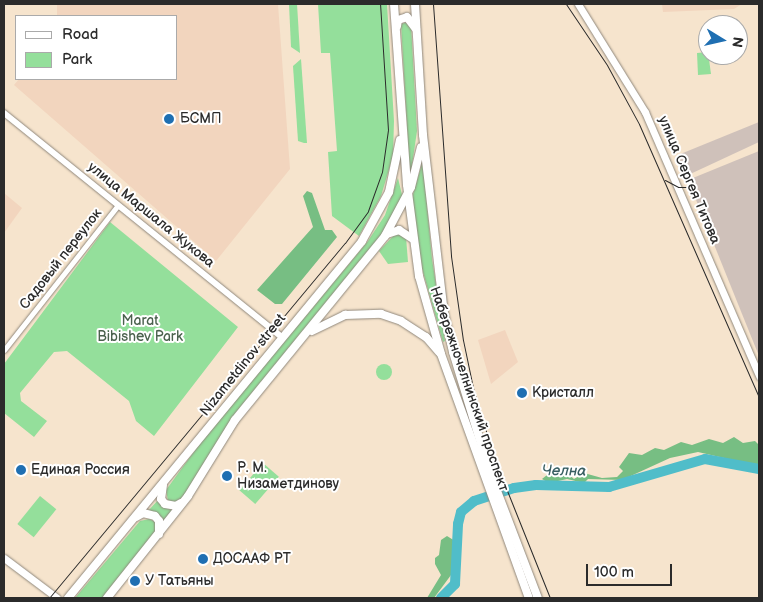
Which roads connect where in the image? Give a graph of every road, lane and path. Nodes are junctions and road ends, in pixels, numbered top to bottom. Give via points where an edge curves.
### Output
1 (394, 4) edge
2 (415, 4) edge
3 (578, 4) edge
4 (396, 30) junction
5 (417, 31) junction
6 (4, 113) edge
7 (402, 128) junction
8 (423, 135) junction
9 (408, 193) junction
10 (118, 205) junction
11 (385, 236) junction
12 (413, 240) junction
13 (308, 333) junction
14 (282, 337) junction
15 (4, 350) edge
16 (441, 354) junction
17 (759, 376) edge
18 (486, 471) junction
19 (164, 481) junction
20 (188, 496) junction
21 (134, 518) junction
22 (509, 533) junction
23 (158, 536) junction
24 (4, 558) edge
25 (57, 598) edge
26 (68, 598) edge
27 (107, 598) edge
28 (529, 598) edge
29 (538, 598) edge

1 - 4 main road, Набережночелнинский проспект
2 - 5 main road, Набережночелнинский проспект
3 - 17 main road, улица Сергея Титова via 621,68 656,134
4 - 5 main road via 398,20 407,17
4 - 7 main road, Набережночелнинский проспект
5 - 8 main road, Набережночелнинский проспект
6 - 10 street, улица Маршала Жукова
7 - 9 main road, Набережночелнинский проспект
7 - 14 main road, Nizametdinov street via 389,192 373,226
8 - 9 main road, Nizametdinov street
8 - 18 main road, Набережночелнинский проспект via 444,313
9 - 11 main road, Nizametdinov street
9 - 12 main road, Набережночелнинский проспект
10 - 14 street, улица Маршала Жукова
10 - 15 street, Садовый переулок
11 - 12 main road via 399,230
11 - 13 main road, Nizametdinov street
12 - 16 main road, Набережночелнинский проспект via 419,276
13 - 16 main road via 345,315 381,314 401,321 426,337
13 - 20 main road, Nizametdinov street via 235,420
14 - 19 main road, Nizametdinov street
16 - 18 main road, Набережночелнинский проспект
18 - 22 main road, Набережночелнинский проспект
19 - 20 main road via 161,492 165,504 176,506
19 - 21 main road, Nizametdinov street
20 - 23 main road, Nizametdinov street
21 - 23 main road via 143,514 155,516 161,528
21 - 26 main road, Nizametdinov street
22 - 28 main road, Набережночелнинский проспект
22 - 29 main road, Набережночелнинский проспект
23 - 27 main road, Nizametdinov street
24 - 25 main road

